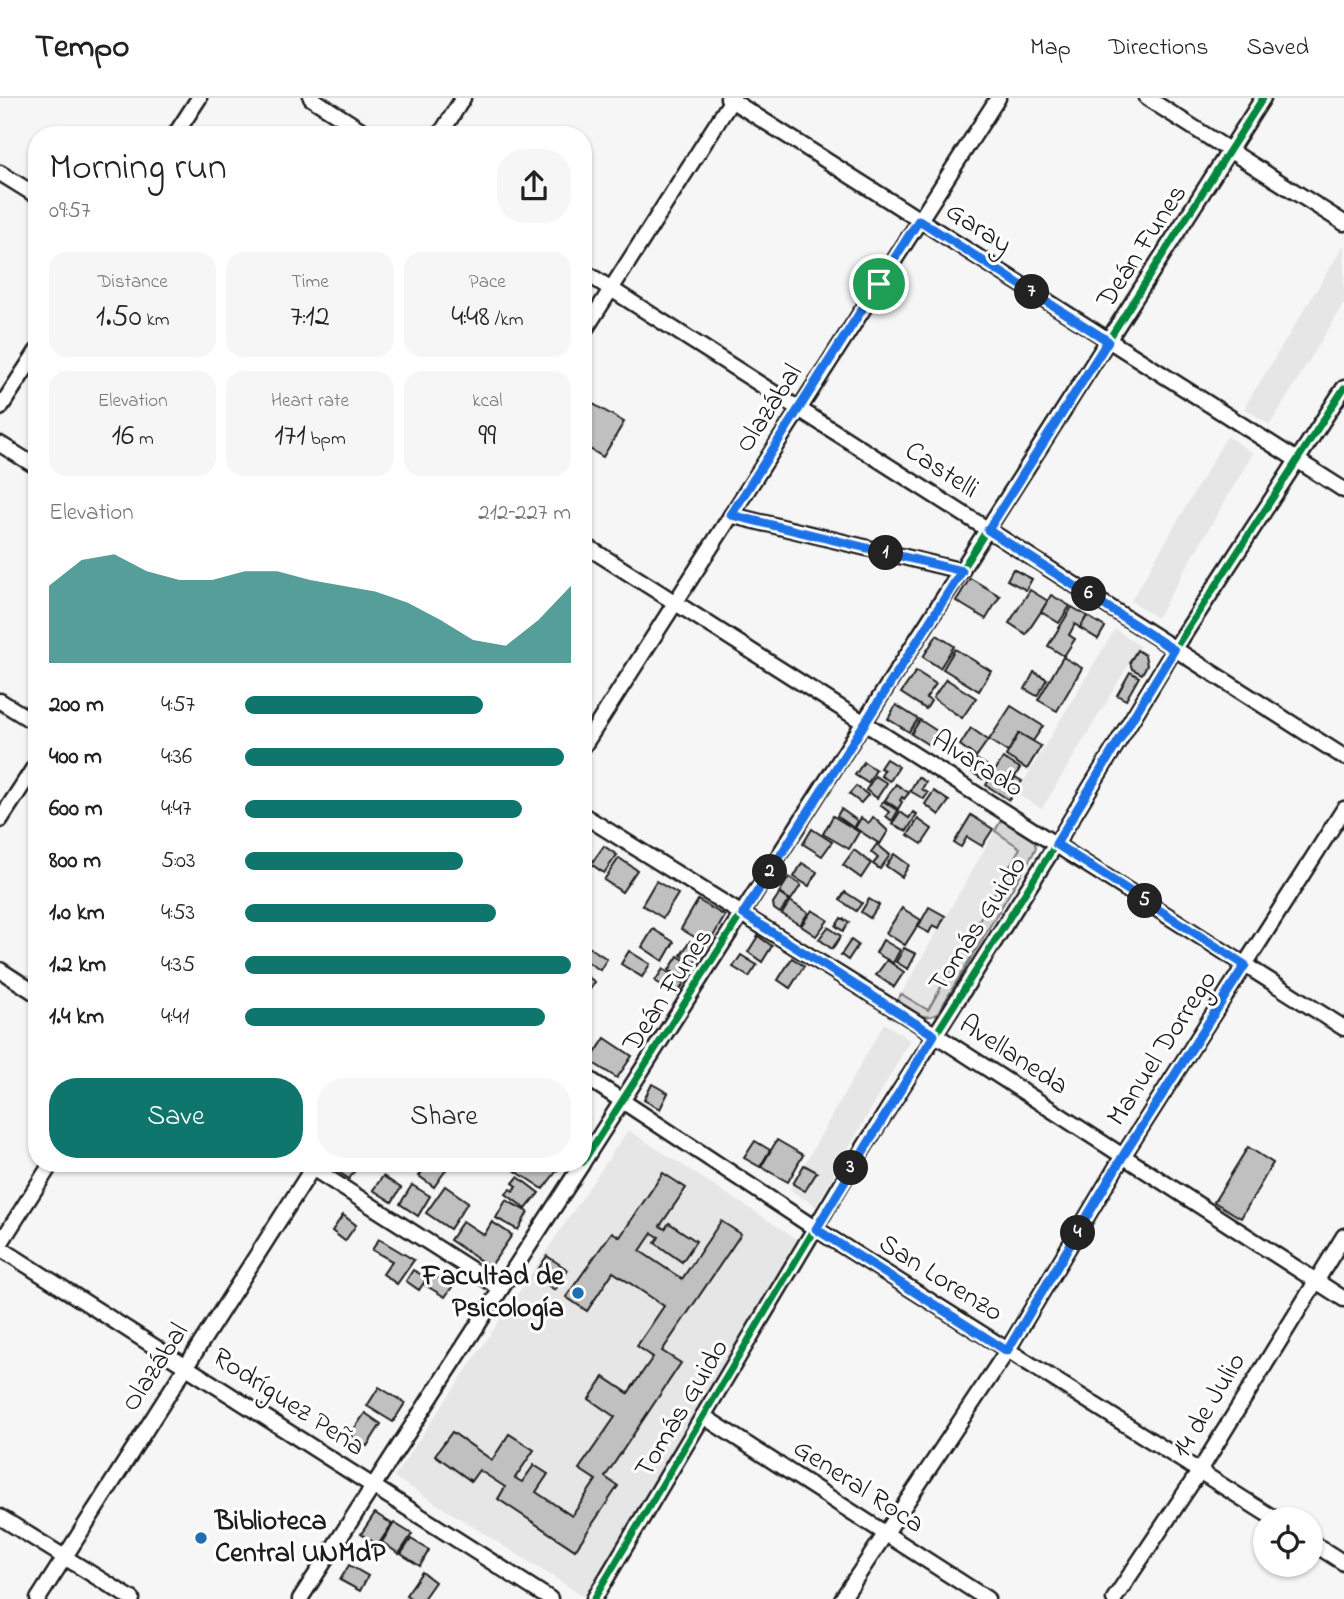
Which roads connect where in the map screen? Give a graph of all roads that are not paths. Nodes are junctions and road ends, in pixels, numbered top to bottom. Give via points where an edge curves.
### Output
1 (199, 98) edge
2 (311, 98) edge
3 (463, 98) edge
4 (998, 98) edge
5 (1147, 98) edge
6 (1263, 98) edge
7 (731, 99) edge
8 (181, 126) edge
9 (355, 126) edge
10 (446, 126) edge
11 (1230, 150) junction
12 (0, 173) edge
13 (28, 190) edge
14 (919, 220) junction
15 (1344, 223) edge
16 (592, 277) edge
17 (611, 289) junction
18 (592, 319) edge
19 (1108, 341) junction
20 (28, 365) edge
21 (1344, 388) edge
22 (0, 408) edge
23 (799, 410) junction
24 (0, 444) edge
25 (1296, 460) junction
26 (28, 461) edge
27 (1344, 491) edge
28 (731, 515) junction
29 (988, 530) junction
30 (592, 550) edge
31 (962, 571) junction
32 (675, 603) junction
33 (1174, 650) junction
34 (0, 701) edge
35 (28, 718) edge
36 (864, 723) junction
37 (592, 733) edge
38 (1344, 757) edge
39 (28, 777) edge
40 (1344, 808) edge
41 (0, 820) edge
42 (592, 820) edge
43 (1056, 844) junction
44 (743, 914) junction
45 (1245, 965) junction
46 (0, 970) edge
47 (28, 987) edge
48 (1344, 1028) edge
49 (934, 1035) junction
50 (592, 1081) edge
51 (623, 1101) junction
52 (592, 1148) edge
53 (1123, 1156) junction
54 (46, 1172) edge
55 (307, 1172) edge
56 (322, 1172) edge
57 (576, 1172) edge
58 (816, 1229) junction
59 (1344, 1236) edge
60 (0, 1246) edge
61 (1315, 1280) junction
62 (500, 1288) junction
63 (1344, 1299) edge
64 (1007, 1351) junction
65 (186, 1367) junction
66 (703, 1416) junction
67 (1199, 1472) junction
68 (372, 1486) junction
69 (1256, 1507) edge
70 (0, 1517) edge
71 (886, 1535) junction
72 (1323, 1550) edge
73 (64, 1557) junction
74 (1344, 1563) edge
75 (38, 1599) edge
76 (132, 1599) edge
77 (300, 1599) edge
78 (550, 1599) edge
79 (594, 1599) edge
80 (842, 1599) edge
81 (987, 1599) edge
82 (1114, 1599) edge

1 - 8 street
2 - 9 street
3 - 10 street
4 - 14 street, Olazábal
5 - 11 street
6 - 11 street, Deán Funes
7 - 14 street, Garay
7 - 17 street
11 - 15 street
11 - 19 street, Deán Funes
12 - 13 street
14 - 19 street, Garay
14 - 23 street, Olazábal
16 - 17 street, Castelli
17 - 18 street
17 - 23 street, Castelli
19 - 25 street, Garay
19 - 29 street, Deán Funes
20 - 22 street
21 - 25 street, Tomás Guido
23 - 28 street, Olazábal
23 - 29 street, Castelli
24 - 26 street
25 - 27 street, Garay
25 - 33 street, Tomás Guido
28 - 31 street
28 - 32 street, Olazábal
29 - 31 street, Deán Funes
29 - 33 street, Castelli
30 - 32 street, Alvarado
31 - 36 street, Deán Funes
32 - 36 street, Alvarado
32 - 37 street, Olazábal
33 - 38 street, Castelli
33 - 43 street, Tomás Guido
34 - 35 street
36 - 43 street, Alvarado
36 - 44 street, Deán Funes
39 - 41 street
40 - 45 street, Manuel Dorrego
42 - 44 street, Avellaneda
43 - 45 street, Alvarado
43 - 49 street, Tomás Guido
44 - 49 street, Avellaneda
44 - 51 street, Deán Funes
45 - 48 street, Alvarado
45 - 53 street, Manuel Dorrego
46 - 47 street
49 - 53 street, Avellaneda
49 - 58 street, Tomás Guido
50 - 51 street, San Lorenzo
51 - 52 street, Deán Funes
51 - 58 street, San Lorenzo
53 - 61 street, Avellaneda
53 - 64 street, Manuel Dorrego
54 - 60 street
55 - 65 street, Olazábal
56 - 62 street
57 - 62 street, Deán Funes
58 - 64 street, San Lorenzo
58 - 66 street, Tomás Guido
59 - 61 street, 14 de Julio
60 - 65 street, Rodríguez Peña
61 - 63 street, Avellaneda
61 - 67 street, 14 de Julio
62 - 68 street, Deán Funes
64 - 67 street, San Lorenzo
64 - 71 street, Manuel Dorrego
65 - 68 street, Rodríguez Peña
65 - 73 street, Olazábal
66 - 71 street, General Roca
66 - 79 street, Tomás Guido
67 - 69 street, San Lorenzo
67 - 82 street, 14 de Julio
68 - 77 street, Deán Funes
68 - 78 street, Rodríguez Peña
70 - 73 street
71 - 80 street, Manuel Dorrego
71 - 81 street, General Roca
72 - 74 street
73 - 75 street, Olazábal
73 - 76 street

